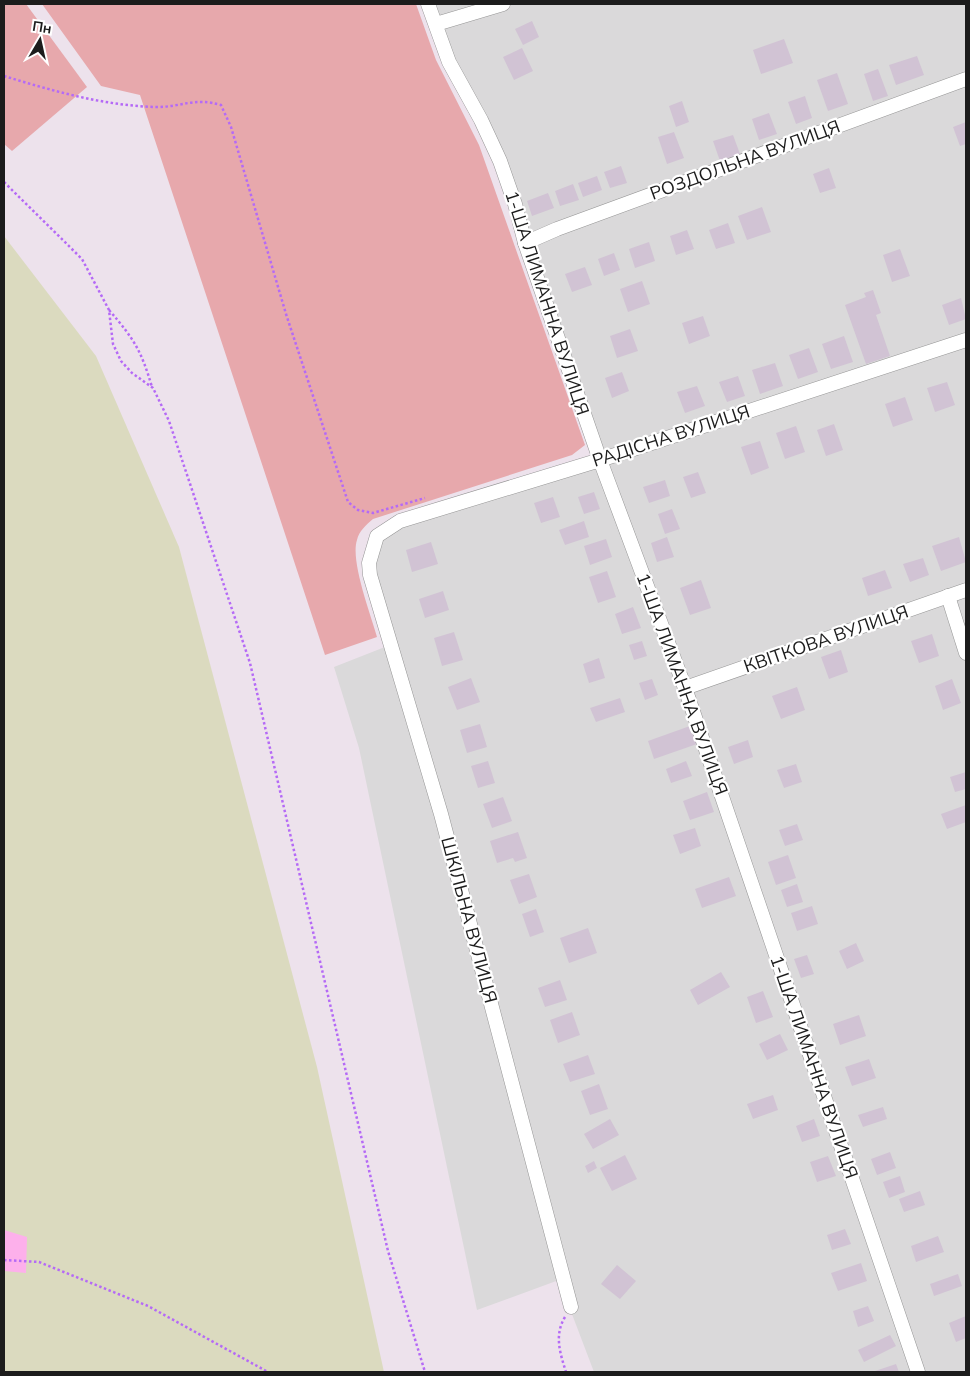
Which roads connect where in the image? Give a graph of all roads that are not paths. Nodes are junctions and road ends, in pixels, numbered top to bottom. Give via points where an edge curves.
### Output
1 (428, 4) edge
2 (503, 4) edge
3 (436, 24) junction
4 (966, 80) edge
5 (525, 243) junction
6 (966, 340) edge
7 (600, 460) junction
8 (378, 536) joint
9 (966, 590) edge
10 (948, 596) junction
11 (966, 653) edge
12 (685, 688) junction
13 (571, 1307) road end
14 (918, 1372) edge

1 - 3 street, 1-ША ЛИМАННА ВУЛИЦЯ
2 - 3 street
3 - 5 street, 1-ША ЛИМАННА ВУЛИЦЯ via 449,62 500,161
4 - 5 street, РОЗДОЛЬНА ВУЛИЦЯ
5 - 7 street, 1-ША ЛИМАННА ВУЛИЦЯ
6 - 7 street, РАДІСНА ВУЛИЦЯ
7 - 8 street, РАДІСНА ВУЛИЦЯ via 400,521
7 - 12 street, 1-ША ЛИМАННА ВУЛИЦЯ
8 - 13 street, ШКІЛЬНА ВУЛИЦЯ via 369,563 370,575 441,814
9 - 10 street, КВІТКОВА ВУЛИЦЯ
10 - 11 street
10 - 12 street, КВІТКОВА ВУЛИЦЯ
12 - 14 street, 1-ША ЛИМАННА ВУЛИЦЯ

